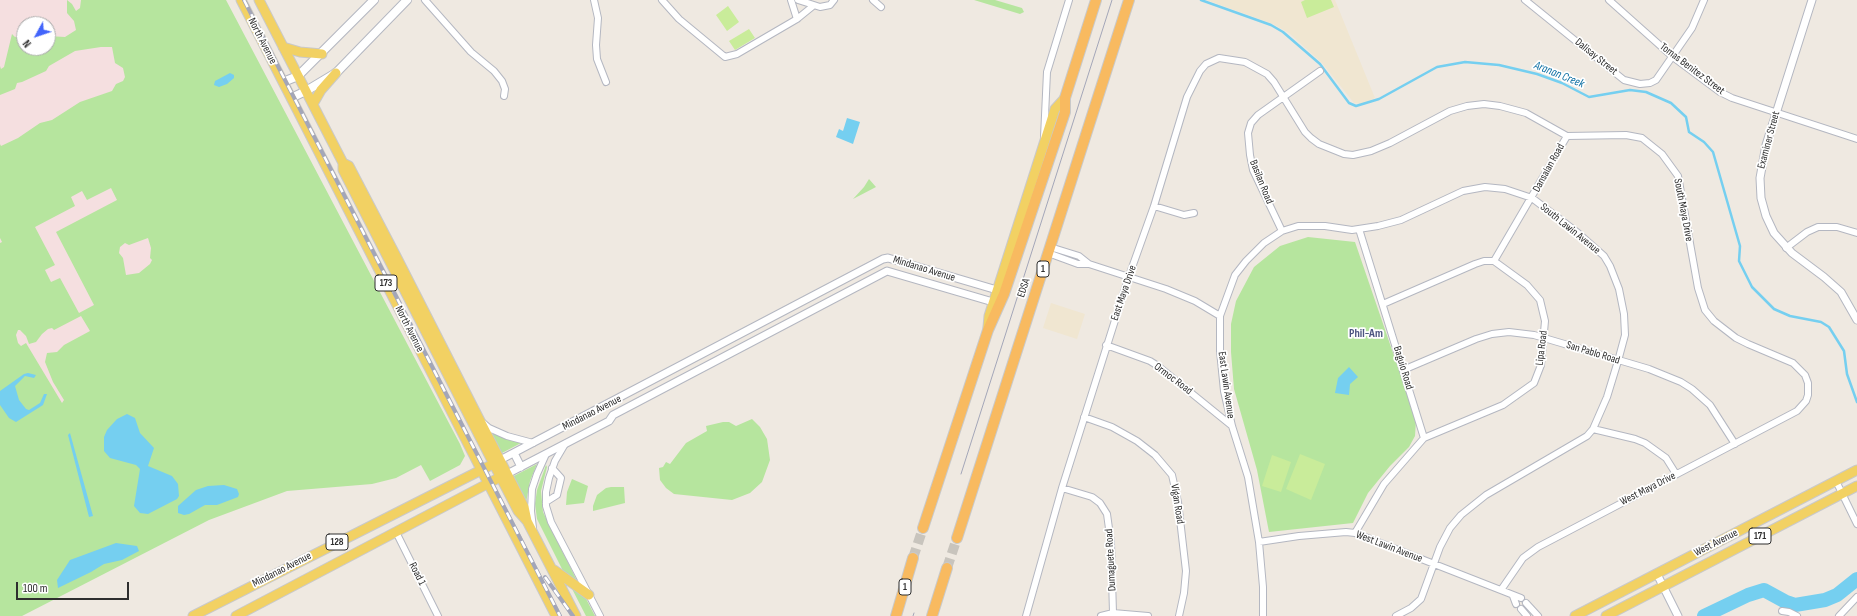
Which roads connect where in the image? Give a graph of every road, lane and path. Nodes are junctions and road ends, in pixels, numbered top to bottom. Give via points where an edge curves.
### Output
1 (241, 0) edge
2 (259, 0) edge
3 (374, 0) edge
4 (407, 0) edge
5 (425, 0) edge
6 (594, 0) edge
7 (662, 0) edge
8 (792, 0) edge
9 (798, 0) edge
10 (834, 0) edge
11 (873, 0) edge
12 (1069, 0) edge
13 (1129, 0) edge
14 (1525, 0) edge
15 (1610, 0) edge
16 (1704, 0) edge
17 (1812, 0) edge
18 (1094, 1) edge
19 (813, 6) junction
20 (881, 6) dead end
21 (797, 19) junction
22 (283, 47) junction
23 (322, 54) junction
24 (1673, 57) junction
25 (1320, 71) dead end
26 (336, 73) junction
27 (298, 76) junction
28 (283, 82) junction
29 (606, 82) dead end
30 (306, 91) junction
31 (504, 96) dead end
32 (1283, 96) junction
33 (291, 98) junction
34 (1064, 98) junction
35 (313, 104) junction
36 (1776, 113) junction
37 (1567, 136) junction
38 (1857, 139) edge
39 (1043, 148) junction
40 (343, 163) junction
41 (1532, 198) junction
42 (1154, 206) junction
43 (1194, 213) dead end
44 (1359, 229) junction
45 (1282, 231) junction
46 (1857, 233) edge
47 (1786, 248) junction
48 (1049, 250) junction
49 (388, 257) junction
50 (1494, 261) junction
51 (401, 266) junction
52 (405, 275) junction
53 (1129, 276) junction
54 (968, 282) junction
55 (402, 285) junction
56 (997, 290) junction
57 (964, 293) junction
58 (993, 302) junction
59 (1383, 304) junction
60 (1220, 316) junction
61 (1857, 320) edge
62 (988, 330) junction
63 (1544, 338) junction
64 (1106, 345) junction
65 (437, 346) junction
66 (1618, 361) junction
67 (1404, 370) junction
68 (453, 377) junction
69 (1806, 401) joint
70 (1084, 417) junction
71 (480, 420) junction
72 (1232, 426) junction
73 (1593, 429) junction
74 (1424, 438) junction
75 (534, 443) junction
76 (565, 444) junction
77 (1735, 444) junction
78 (514, 453) junction
79 (546, 454) junction
80 (497, 461) junction
81 (521, 467) junction
82 (480, 468) junction
83 (552, 468) junction
84 (1857, 470) edge
85 (1676, 474) junction
86 (504, 476) junction
87 (1836, 481) junction
88 (488, 484) junction
89 (1857, 486) edge
90 (1062, 488) junction
91 (1842, 494) junction
92 (546, 502) junction
93 (1857, 524) edge
94 (923, 528) tunnel mouth
95 (396, 532) junction
96 (1355, 533) junction
97 (534, 534) junction
98 (957, 538) tunnel mouth
99 (1259, 542) junction
100 (913, 558) tunnel mouth
101 (1433, 564) junction
102 (947, 568) tunnel mouth
103 (552, 569) junction
104 (1657, 574) junction
105 (1663, 585) junction
106 (1501, 590) junction
107 (589, 595) junction
108 (1513, 596) junction
109 (1857, 597) edge
110 (1782, 611) dead end
111 (1113, 614) junction
112 (193, 616) edge
113 (236, 616) edge
114 (438, 616) edge
115 (556, 616) edge
116 (576, 616) edge
117 (600, 616) edge
118 (896, 616) edge
119 (932, 616) edge
120 (1026, 616) edge
121 (1100, 616) edge
122 (1148, 616) edge
123 (1180, 616) edge
124 (1263, 616) edge
125 (1396, 616) edge
126 (1527, 616) edge
127 (1538, 616) edge
128 (1575, 616) edge
129 (1606, 616) edge
130 (1678, 616) edge
131 (1798, 616) edge
132 (1839, 616) edge

1 - 28 main road, North Avenue / 173
2 - 22 main road, North Avenue / 173
3 - 23 main road
4 - 26 main road
5 - 31 street via 471,52 502,81
6 - 29 street via 598,18 597,59
7 - 21 street via 678,19 725,57 737,54
8 - 21 street
9 - 19 street
10 - 19 street via 827,6
11 - 20 street
12 - 39 street via 1047,72
13 - 48 highway, EDSA / 1
14 - 24 street, Dalisay Street via 1624,80 1640,84 1650,83 1656,80
15 - 24 street, Tomas Benitez Street
16 - 24 street, Dalisay Street via 1692,28
17 - 36 street, Examiner Street
18 - 34 highway, EDSA
19 - 21 street
22 - 23 main road
22 - 27 main road, North Avenue / 173
23 - 27 main road
24 - 36 street, Tomas Benitez Street via 1720,92
25 - 32 street, Basilan Road
26 - 30 main road
26 - 35 main road
27 - 28 main road
27 - 30 main road, North Avenue / 173
28 - 33 main road, North Avenue / 173
30 - 33 main road
30 - 35 main road, North Avenue / 173
32 - 37 street, South Maya Drive via 1311,138 1344,154 1371,151 1442,115 1474,105 1500,106 1526,113
32 - 42 street, East Maya Drive via 1267,74 1252,64 1219,58 1206,64 1187,97
32 - 45 street, Basilan Road via 1258,115 1252,123 1248,138 1254,170
33 - 82 main road, North Avenue / 173
34 - 39 main road, EDSA via 1055,109
34 - 62 highway, EDSA via 1066,112 1004,294
35 - 40 main road, North Avenue / 173
36 - 38 street, Tomas Benitez Street
36 - 47 street, Examiner Street via 1762,161 1761,198 1774,233
37 - 41 street, Dansalan Road
37 - 69 street, South Maya Drive via 1634,136 1648,141 1666,158 1678,176 1698,288 1705,310 1714,322 1736,338 1798,366 1808,383
39 - 56 main road, EDSA
40 - 49 main road, North Avenue / 173 via 343,170
40 - 51 main road, North Avenue / 173 via 349,166
41 - 44 street, South Lawin Avenue via 1505,189 1484,186 1462,191 1401,220
41 - 50 street, Dansalan Road
41 - 66 street, South Lawin Avenue via 1578,233 1604,256 1610,266 1619,289 1624,314 1625,336
42 - 43 street via 1184,215
42 - 53 street, East Maya Drive
44 - 45 street, South Lawin Avenue via 1308,225
44 - 59 street, Baguio Road
45 - 60 street, South Lawin Avenue via 1251,255 1234,276
46 - 47 street via 1837,227 1818,227 1806,232
47 - 61 street, Examiner Street via 1841,292
48 - 53 street via 1078,264 1089,264
48 - 98 highway, EDSA / 1
49 - 51 main road
49 - 55 main road, North Avenue / 173
50 - 59 street via 1475,264
50 - 63 street, Lipa Road via 1527,285 1540,300 1546,321
51 - 52 main road, North Avenue / 173
52 - 55 main road
52 - 65 main road, North Avenue / 173
53 - 60 street via 1195,302
53 - 64 street, East Maya Drive
54 - 56 street, Mindanao Avenue
54 - 57 street via 969,288
54 - 75 street, Mindanao Avenue via 888,258 884,259
55 - 65 main road, North Avenue / 173
56 - 58 main road, EDSA
57 - 58 street, Mindanao Avenue
57 - 76 street, Mindanao Avenue via 886,271 613,415 609,421
58 - 62 main road, EDSA
59 - 67 street, Baguio Road
60 - 72 street, East Lawin Avenue via 1220,351
62 - 94 highway, EDSA
63 - 66 street, San Pablo Road
63 - 67 street, San Pablo Road via 1509,332 1492,334
63 - 74 street, Lipa Road via 1540,371 1530,387 1503,405
64 - 70 street, East Maya Drive
64 - 72 street, Ormoc Road via 1158,366
65 - 68 main road, North Avenue / 173
66 - 73 street, South Lawin Avenue via 1607,397
66 - 77 street, San Pablo Road via 1665,375 1692,388 1715,410
67 - 74 street, Baguio Road
68 - 71 main road, North Avenue / 173
68 - 80 main road, North Avenue / 173
69 - 77 street, West Maya Drive via 1797,411
70 - 90 street, East Maya Drive
70 - 123 street, Vigan Road via 1112,427 1137,441 1155,455 1172,475 1178,502 1186,571
71 - 75 street via 489,428
71 - 80 main road, North Avenue / 173
72 - 99 street, East Lawin Avenue via 1248,477
73 - 85 street via 1646,443 1666,458
73 - 101 street, South Lawin Avenue via 1578,442 1486,494 1450,528
74 - 96 street, Lipa Road via 1384,484
75 - 78 street, Mindanao Avenue
76 - 79 street, Mindanao Avenue
76 - 83 street
77 - 85 street, West Maya Drive
78 - 80 street, Mindanao Avenue
78 - 81 street
79 - 81 street, Mindanao Avenue
79 - 97 street via 532,489 530,511
80 - 82 main road, Mindanao Avenue / 128
80 - 86 main road, North Avenue / 173
81 - 86 street, Mindanao Avenue
82 - 88 main road, North Avenue / 173
82 - 112 main road, Mindanao Avenue / 128
83 - 92 street via 546,487
83 - 92 street via 561,478 557,495
84 - 87 main road, West Avenue / 171
85 - 106 street, West Maya Drive via 1538,547 1523,558
86 - 88 main road, Mindanao Avenue / 128
86 - 97 main road, North Avenue / 173 via 518,511 527,520
87 - 91 street
87 - 104 main road, West Avenue / 171
88 - 95 main road, Mindanao Avenue / 128
88 - 115 main road, North Avenue / 173
89 - 91 main road, West Avenue / 171
90 - 111 street, Dumaguete Road via 1092,497 1100,503 1107,514 1111,543
90 - 120 street, East Maya Drive
91 - 93 street
91 - 105 main road, West Avenue / 171
92 - 107 street via 551,522
95 - 113 main road, Mindanao Avenue / 128
95 - 114 street, Road 1
96 - 99 street, West Lawin Avenue via 1338,532
96 - 101 street, West Lawin Avenue
97 - 103 main road, North Avenue / 173
99 - 124 street, East Lawin Avenue
100 - 118 highway, 1
101 - 106 street, West Lawin Avenue
101 - 125 street, South Lawin Avenue via 1419,602
102 - 119 highway
103 - 107 main road
103 - 116 main road, North Avenue / 173
104 - 105 street
104 - 128 main road, West Avenue / 171
105 - 129 main road, West Avenue / 171
105 - 130 street
106 - 108 street, West Lawin Avenue
107 - 117 street
108 - 126 street
108 - 127 street, West Lawin Avenue via 1524,601
109 - 132 street
110 - 131 street
111 - 121 street
111 - 122 street

